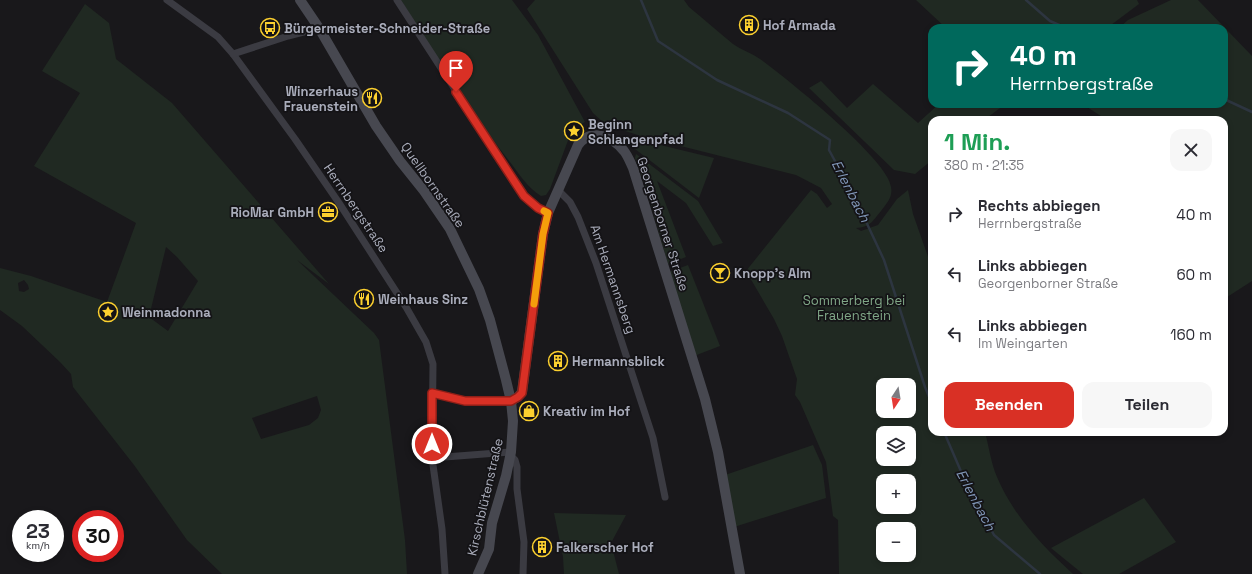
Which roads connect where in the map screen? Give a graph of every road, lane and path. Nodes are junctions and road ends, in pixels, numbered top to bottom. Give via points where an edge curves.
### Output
1 (167, 0) edge
2 (300, 0) edge
3 (397, 0) edge
4 (318, 28) junction
5 (233, 54) junction
6 (558, 190) junction
7 (548, 213) junction
8 (432, 393) junction
9 (511, 401) junction
10 (511, 453) junction
11 (432, 458) junction
12 (665, 498) dead end
13 (445, 574) edge
14 (478, 574) edge
15 (523, 574) edge
16 (740, 574) edge

1 - 5 street, Herrnbergstraße via 218,37
2 - 4 main road, Quellbornstraße
3 - 7 street via 524,196
4 - 5 street
4 - 9 main road, Quellbornstraße via 376,126 450,229 477,284
5 - 8 street, Herrnbergstraße via 295,139 406,307 426,342 433,364
6 - 7 main road, Georgenborner Straße
6 - 12 street, Am Hermannsberg via 570,202 578,217 596,263 653,438
6 - 16 main road, Georgenborner Straße via 578,145 587,136 609,139 623,150 630,162 709,413
7 - 9 main road, Georgenborner Straße via 522,392
8 - 9 street via 465,401
8 - 11 street, Herrnbergstraße
9 - 10 main road, Kirschblütenstraße
10 - 11 street
10 - 14 main road, Kirschblütenstraße via 492,523 489,549
10 - 15 street via 517,467 517,489 524,542
11 - 13 street, Herrnbergstraße via 442,529

